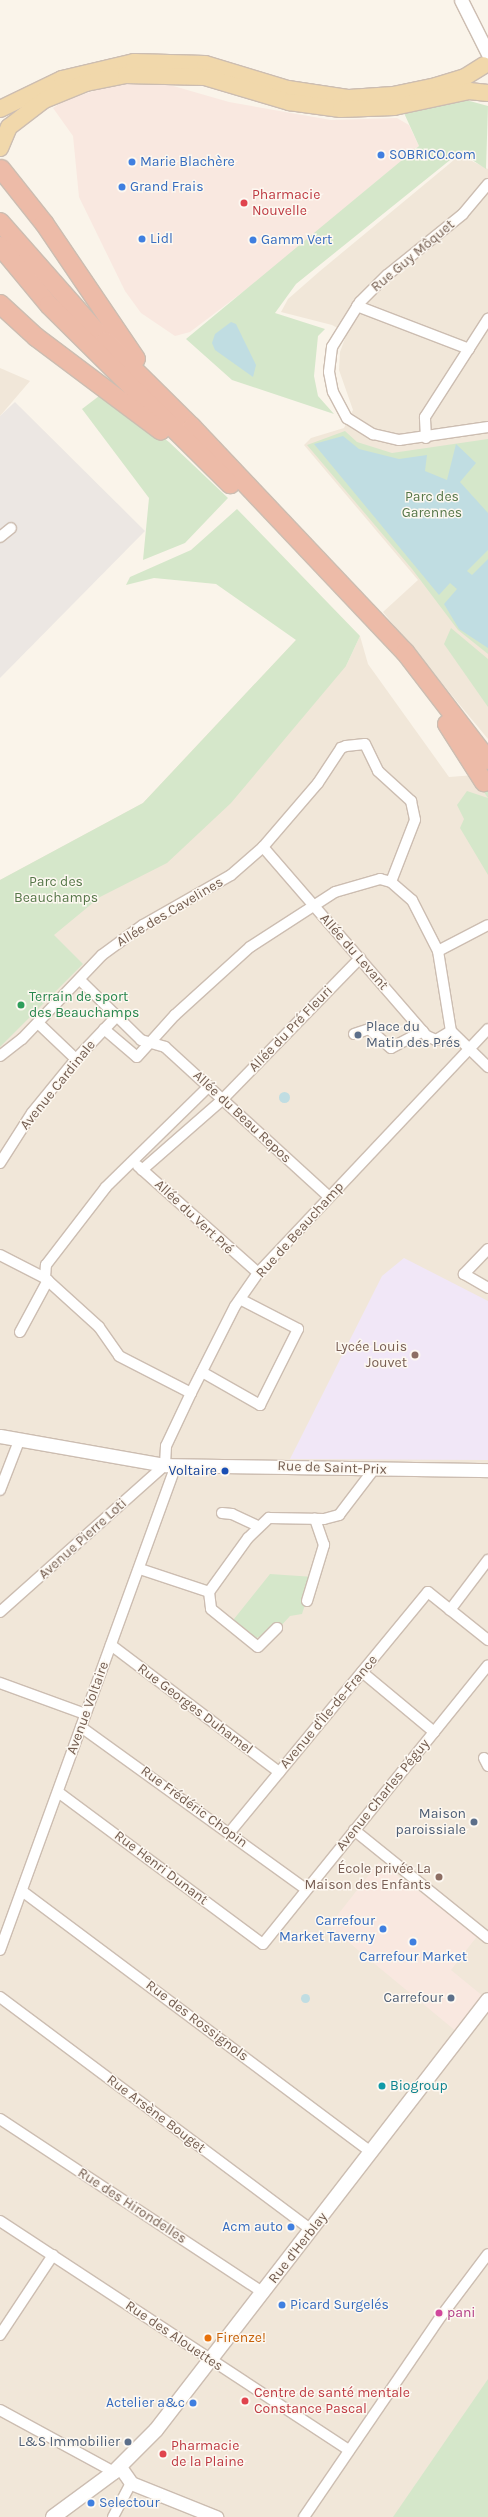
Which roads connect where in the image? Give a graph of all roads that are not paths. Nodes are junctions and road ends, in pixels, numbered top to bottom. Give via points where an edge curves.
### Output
1 (461, 0) edge
2 (469, 11) junction
3 (488, 27) edge
4 (487, 58) edge
5 (488, 89) edge
6 (488, 93) edge
7 (0, 109) edge
8 (0, 148) edge
9 (0, 166) edge
10 (488, 184) edge
11 (0, 222) edge
12 (0, 246) edge
13 (0, 304) edge
14 (357, 306) junction
15 (488, 319) edge
16 (469, 349) junction
17 (192, 427) junction
18 (488, 427) edge
19 (426, 438) junction
20 (218, 472) junction
21 (11, 528) dead end
22 (0, 537) edge
23 (488, 760) edge
24 (484, 782) dead end
25 (264, 847) junction
26 (391, 882) junction
27 (313, 905) junction
28 (488, 925) edge
29 (438, 951) junction
30 (360, 958) junction
31 (80, 980) junction
32 (118, 1016) junction
33 (38, 1023) junction
34 (104, 1029) junction
35 (488, 1029) edge
36 (423, 1031) junction
37 (451, 1031) junction
38 (354, 1034) dead end
39 (152, 1041) junction
40 (467, 1050) junction
41 (0, 1056) edge
42 (76, 1059) junction
43 (488, 1067) edge
44 (209, 1086) junction
45 (222, 1100) junction
46 (130, 1160) junction
47 (0, 1163) edge
48 (142, 1170) junction
49 (329, 1197) junction
50 (488, 1249) edge
51 (0, 1255) edge
52 (258, 1273) junction
53 (46, 1279) junction
54 (488, 1288) edge
55 (240, 1298) junction
56 (20, 1332) dead end
57 (202, 1372) junction
58 (191, 1393) junction
59 (0, 1436) edge
60 (19, 1441) junction
61 (170, 1465) junction
62 (374, 1469) junction
63 (488, 1470) edge
64 (0, 1490) edge
65 (222, 1513) dead end
66 (315, 1519) junction
67 (258, 1526) junction
68 (488, 1560) edge
69 (140, 1569) junction
70 (209, 1592) junction
71 (307, 1601) dead end
72 (450, 1610) junction
73 (0, 1612) edge
74 (277, 1628) dead end
75 (488, 1640) edge
76 (111, 1645) junction
77 (488, 1665) edge
78 (362, 1672) junction
79 (0, 1683) edge
80 (85, 1714) junction
81 (81, 1727) junction
82 (434, 1732) junction
83 (279, 1772) junction
84 (58, 1792) junction
85 (354, 1830) junction
86 (230, 1832) junction
87 (306, 1889) junction
88 (22, 1891) junction
89 (488, 1938) edge
90 (263, 1944) joint
91 (0, 1950) edge
92 (0, 1997) edge
93 (488, 2000) edge
94 (488, 2012) edge
95 (449, 2055) junction
96 (0, 2119) edge
97 (372, 2153) junction
98 (0, 2221) edge
99 (312, 2230) junction
100 (488, 2254) edge
101 (53, 2255) junction
102 (264, 2293) junction
103 (0, 2335) edge
104 (211, 2361) junction
105 (0, 2410) edge
106 (349, 2450) junction
107 (117, 2470) junction
108 (131, 2483) junction
109 (53, 2517) edge
110 (113, 2517) edge
111 (216, 2517) edge
112 (304, 2517) edge

1 - 2 street
2 - 3 street
2 - 4 street
4 - 5 main road
4 - 7 main road via 465,76 436,86 384,96 349,98 288,89 205,64 134,62 62,79
6 - 8 main road via 469,90 394,107 341,109 290,102 205,76 130,75 86,83 44,100 10,127
9 - 17 highway via 44,223 130,352 176,400
10 - 14 street, Rue Guy Môquet via 463,214 387,275
11 - 17 highway via 105,341
12 - 20 highway via 49,304
13 - 20 highway via 36,337
14 - 16 street
14 - 19 street, Rue Guy Môquet via 332,347 330,359 333,392 347,418 373,434 399,440
15 - 16 street
16 - 19 street via 425,417
17 - 23 highway via 405,652
18 - 19 street
20 - 24 highway via 338,592 394,657 449,725
21 - 22 street
25 - 26 street, Allée des Cavelines via 318,783 341,748 365,744 378,770 411,801 415,820
25 - 27 street, Allée du Levant
25 - 31 street, Allée des Cavelines via 231,875 143,925 107,950
26 - 27 street via 380,879 355,884
26 - 29 street via 412,900
27 - 30 street, Allée du Levant
27 - 39 street via 250,947 175,1015
28 - 29 street
29 - 37 street
30 - 36 street, Allée du Levant
30 - 45 street, Allée du Pré Fleuri
31 - 32 street, Allée du Beau Repos
31 - 33 street, Allée des Cavelines
32 - 34 street, Avenue Cardinale
32 - 39 street, Allée du Beau Repos via 141,1040
33 - 41 street, Allée des Cavelines
33 - 42 street
34 - 39 street via 137,1057
34 - 42 street, Avenue Cardinale
35 - 40 street, Rue de Beauchamp
36 - 37 street, Allée du Levant via 436,1040
36 - 38 street via 391,1048 369,1028
37 - 40 street
39 - 44 street, Allée du Beau Repos via 165,1047
40 - 43 street
40 - 49 street, Rue de Beauchamp
42 - 47 street, Avenue Cardinale via 32,1113
44 - 45 street, Allée du Beau Repos
44 - 46 street
45 - 48 street, Allée du Pré Fleuri
45 - 49 street, Allée du Beau Repos
46 - 48 street, Allée du Vert Pré
46 - 53 street via 76,1223 46,1265
48 - 52 street, Allée du Vert Pré
49 - 52 street, Rue de Beauchamp
50 - 54 street via 464,1274
51 - 53 street
52 - 55 street, Rue de Beauchamp
53 - 56 street
53 - 58 street via 99,1327 119,1356
55 - 57 street, Rue de Beauchamp
55 - 57 street via 298,1329 260,1405
57 - 58 street, Rue de Beauchamp
58 - 61 street, Rue de Beauchamp via 166,1446
59 - 60 street, Rue de Saint-Prix
60 - 61 street, Rue de Saint-Prix
60 - 64 street
61 - 62 street, Rue de Saint-Prix
61 - 69 street, Avenue Voltaire
61 - 73 street, Avenue Pierre Loti
62 - 63 street, Rue de Saint-Prix
62 - 66 street via 339,1515
65 - 67 street via 232,1514
66 - 67 street via 269,1518
66 - 71 street via 323,1550
67 - 70 street
68 - 72 street
69 - 70 street
69 - 76 street, Avenue Voltaire
70 - 74 street via 211,1609 258,1647
72 - 75 street
72 - 78 street, Avenue d'Île-de-France via 428,1592
76 - 80 street, Avenue Voltaire
76 - 83 street, Rue Georges Duhamel
77 - 82 street, Avenue Charles Péguy
78 - 82 street
78 - 83 street, Avenue d'Île-de-France
79 - 80 street
80 - 81 street, Avenue Voltaire
81 - 84 street, Avenue Voltaire
81 - 86 street, Rue Frédéric Chopin
82 - 85 street, Avenue Charles Péguy
83 - 86 street, Avenue d'Île-de-France
84 - 88 street, Avenue Voltaire
84 - 90 street, Rue Henri Dunant
85 - 87 street, Avenue Charles Péguy
85 - 89 street
86 - 87 street, Rue Frédéric Chopin
87 - 90 street, Avenue Charles Péguy
88 - 91 street, Avenue Voltaire
88 - 97 street, Rue des Rossignols
92 - 99 street, Rue Arsène Bouget
93 - 95 main road, Rue d'Herblay
94 - 95 main road, Rue d'Herblay
95 - 97 main road, Rue d'Herblay
96 - 102 street, Rue des Hirondelles
97 - 99 main road, Rue d'Herblay
98 - 101 street, Rue des Alouettes
99 - 102 main road, Rue d'Herblay
100 - 106 street
101 - 103 street
101 - 104 street, Rue des Alouettes
102 - 104 main road, Rue d'Herblay
104 - 106 street, Rue des Alouettes
104 - 107 main road, Rue d'Herblay via 146,2441
105 - 107 street
106 - 112 street
107 - 108 street
107 - 109 main road, Rue d'Herblay
108 - 110 street
108 - 111 street

